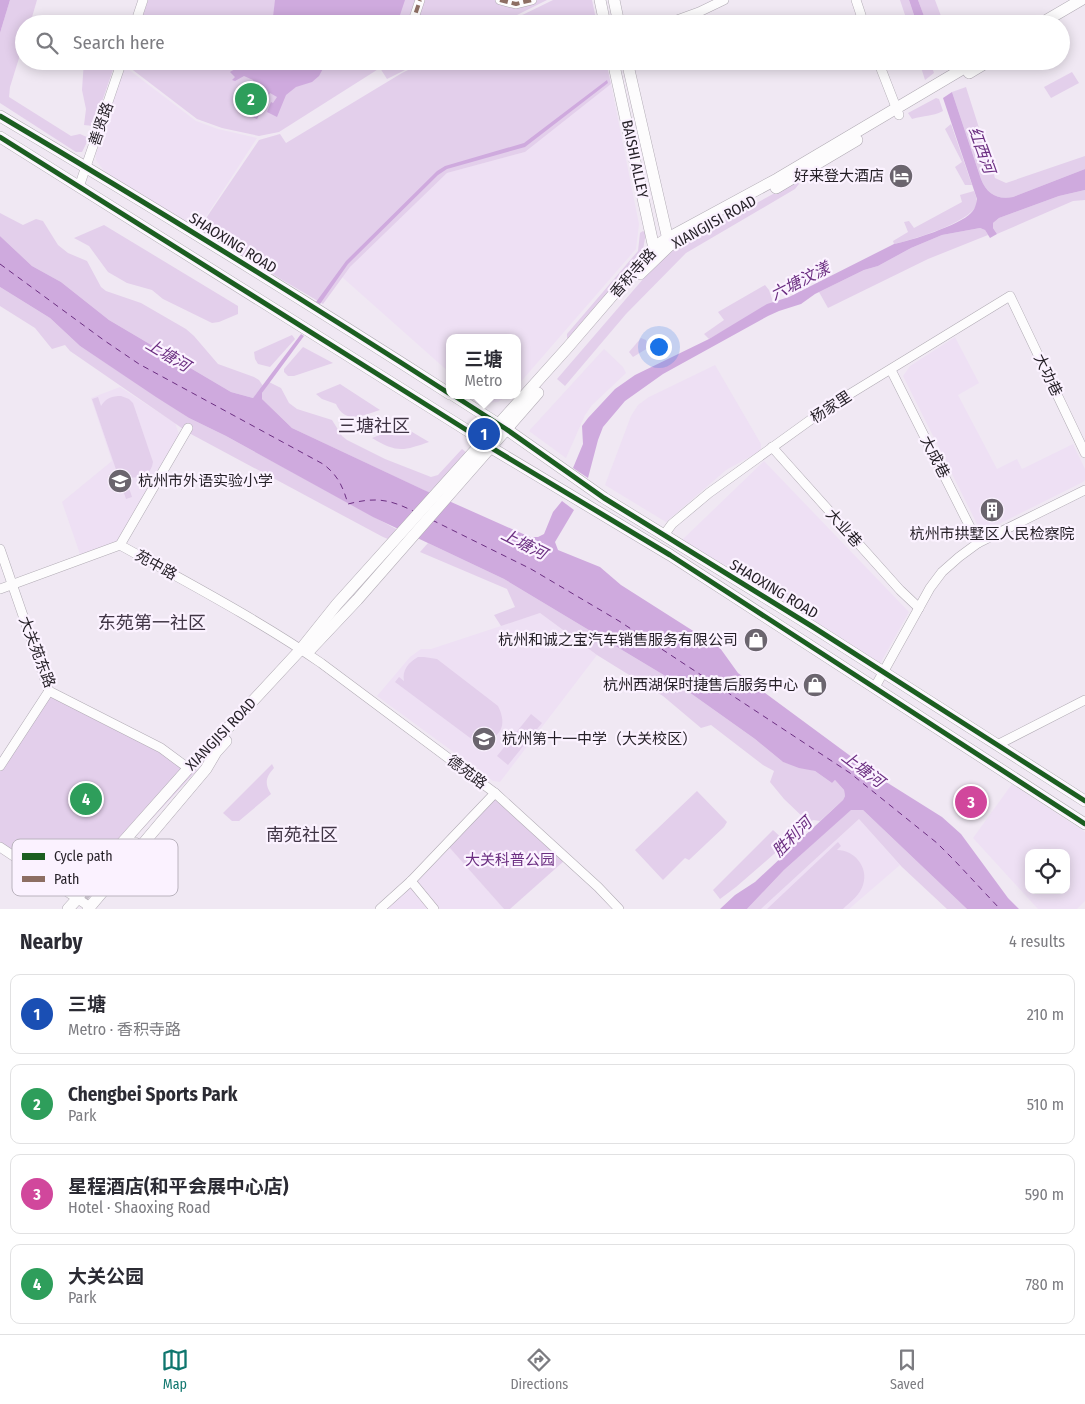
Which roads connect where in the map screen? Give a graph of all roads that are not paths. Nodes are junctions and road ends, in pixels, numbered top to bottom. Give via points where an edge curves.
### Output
1 (142, 0) edge
2 (420, 0) edge
3 (500, 0) edge
4 (532, 0) edge
5 (600, 0) edge
6 (614, 0) edge
7 (724, 0) edge
8 (856, 0) edge
9 (1081, 0) edge
10 (1085, 6) edge
11 (138, 15) edge
12 (415, 15) edge
13 (603, 15) edge
14 (617, 15) edge
15 (691, 15) edge
16 (861, 15) edge
17 (1055, 15) edge
18 (1070, 15) edge
19 (119, 70) edge
20 (615, 70) edge
21 (629, 70) edge
22 (881, 70) edge
23 (962, 70) edge
24 (972, 70) edge
25 (897, 111) junction
26 (0, 116) edge
27 (0, 138) edge
28 (86, 167) junction
29 (79, 187) junction
30 (669, 242) junction
31 (655, 252) junction
32 (1010, 296) joint
33 (892, 370) junction
34 (446, 390) edge
35 (460, 399) edge
36 (503, 427) junction
37 (188, 428) dead end
38 (487, 444) junction
39 (772, 447) junction
40 (1085, 453) edge
41 (1085, 490) edge
42 (664, 535) junction
43 (978, 544) junction
44 (120, 545) junction
45 (0, 549) edge
46 (12, 584) junction
47 (0, 588) edge
48 (919, 608) junction
49 (304, 651) junction
50 (882, 673) junction
51 (875, 687) junction
52 (49, 691) junction
53 (1085, 700) edge
54 (997, 745) junction
55 (214, 748) junction
56 (0, 766) edge
57 (188, 768) junction
58 (495, 792) junction
59 (1085, 801) edge
60 (1085, 824) edge
61 (126, 839) edge
62 (135, 839) edge
63 (147, 839) edge
64 (0, 847) edge
65 (12, 855) edge
66 (411, 881) junction
67 (75, 896) edge
68 (99, 896) edge
69 (78, 898) junction
70 (89, 908) edge
71 (68, 909) edge
72 (380, 909) edge
73 (434, 909) edge
74 (619, 909) edge

1 - 11 street
2 - 12 street
3 - 4 street via 516,4
5 - 13 main road
6 - 14 main road
7 - 15 street
8 - 16 street
9 - 17 main road
10 - 18 main road
19 - 28 street, 善贤路
20 - 31 main road, BAISHI ALLEY
21 - 30 main road, BAISHI ALLEY
22 - 25 street
23 - 25 main road
24 - 25 main road, XIANGJISI ROAD
25 - 30 main road, XIANGJISI ROAD via 789,181
26 - 28 main road, SHAOXING ROAD
27 - 29 main road, SHAOXING ROAD
28 - 29 street, 善贤路
28 - 34 main road, SHAOXING ROAD
29 - 38 main road, SHAOXING ROAD
30 - 31 main road, XIANGJISI ROAD
31 - 36 main road, XIANGJISI ROAD
32 - 33 street, 杨家里
32 - 40 street, 大功巷
33 - 39 street, 杨家里 via 827,408
33 - 43 street, 大成巷
35 - 36 main road, SHAOXING ROAD
36 - 38 main road, XIANGJISI ROAD
36 - 42 main road, SHAOXING ROAD via 604,498
37 - 44 street
38 - 49 main road, XIANGJISI ROAD via 381,564 337,604
38 - 51 main road, SHAOXING ROAD via 670,555
39 - 42 street, 杨家里 via 702,499
39 - 48 street, 大业巷
41 - 43 street
42 - 50 main road, SHAOXING ROAD
43 - 48 street via 942,572
44 - 46 street, 苑中路
44 - 49 street, 苑中路
45 - 46 street, 大关苑东路
46 - 47 street, 苑中路
46 - 52 street, 大关苑东路
48 - 50 street
49 - 55 main road, XIANGJISI ROAD
49 - 58 street, 德苑路
50 - 51 street
50 - 54 main road, SHAOXING ROAD
51 - 60 main road, SHAOXING ROAD
52 - 56 street
52 - 57 street, 大关苑东路 via 162,748
53 - 54 street
54 - 59 main road, SHAOXING ROAD
55 - 57 main road, XIANGJISI ROAD via 203,752
55 - 62 main road
55 - 63 main road, XIANGJISI ROAD via 206,769
57 - 61 main road, XIANGJISI ROAD
58 - 66 street
58 - 74 street, 德苑路
64 - 65 street
66 - 72 street
66 - 73 street
67 - 69 street
68 - 70 main road, XIANGJISI ROAD
69 - 70 street
69 - 71 main road, XIANGJISI ROAD

